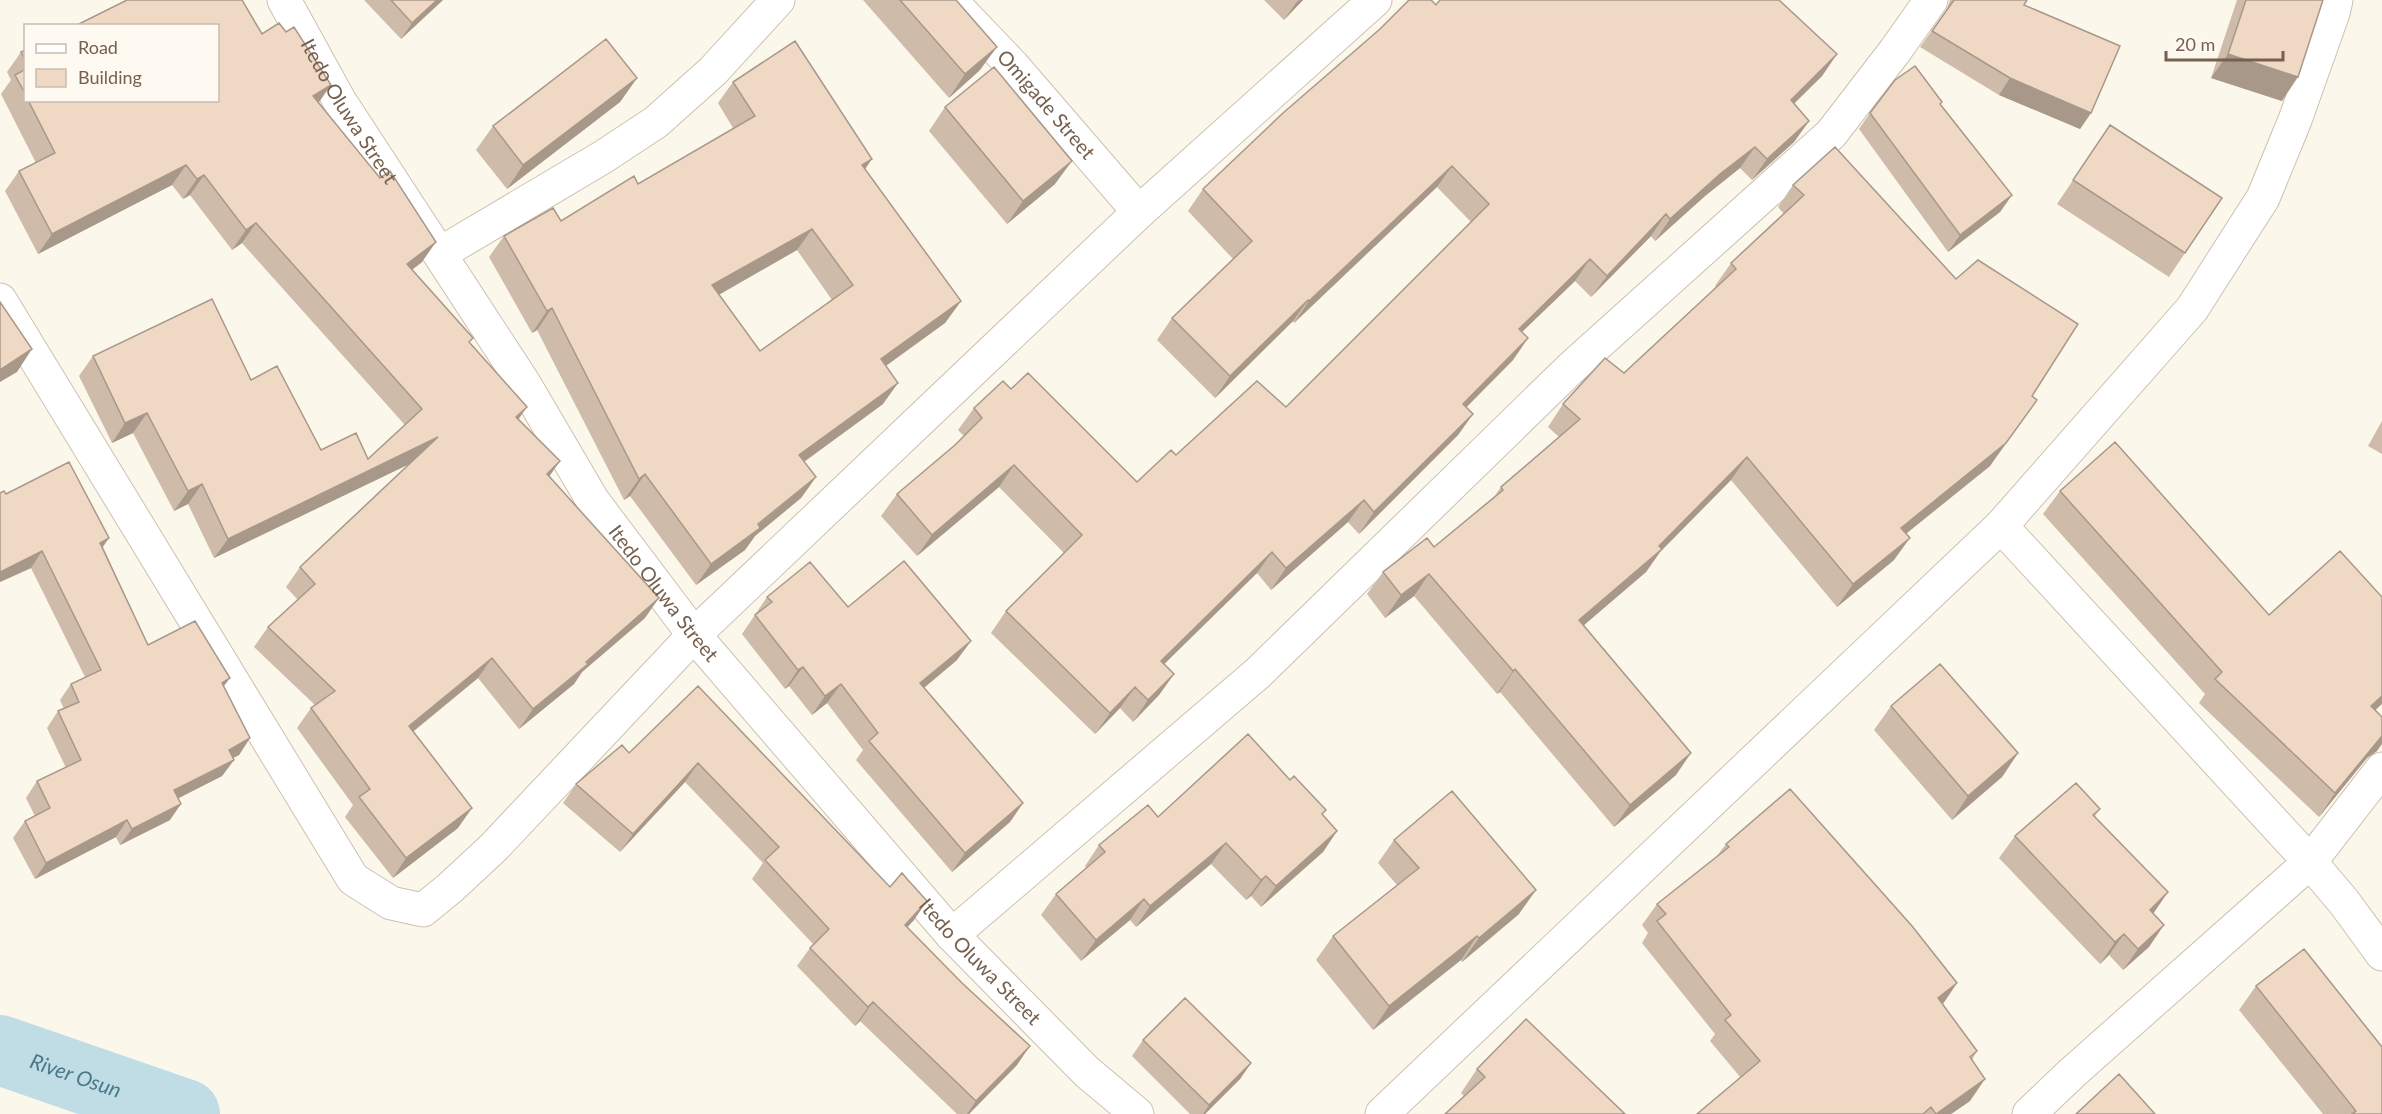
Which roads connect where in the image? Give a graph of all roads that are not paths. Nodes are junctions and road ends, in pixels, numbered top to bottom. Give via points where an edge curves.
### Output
1 (284, 0) edge
2 (778, 0) edge
3 (950, 0) edge
4 (1375, 0) edge
5 (1931, 0) edge
6 (2336, 0) edge
7 (1139, 212) junction
8 (441, 253) junction
9 (0, 300) edge
10 (2001, 526) junction
11 (694, 635) junction
12 (2382, 769) edge
13 (2310, 862) junction
14 (952, 935) junction
15 (2382, 954) edge
16 (1137, 1114) edge
17 (1382, 1114) edge
18 (2030, 1114) edge

1 - 8 street, Itedo Oluwa Street via 339,100
2 - 8 street via 713,71 656,122
3 - 7 street, Omigade Street via 1013,66
4 - 7 street
5 - 14 street via 1831,134 1571,368 1258,673
6 - 10 street via 2295,120 2263,198 2192,309
7 - 11 street
8 - 11 street, Itedo Oluwa Street via 593,501
9 - 11 street via 353,879 391,903 423,910 450,888 493,848
10 - 13 street
10 - 17 street
11 - 14 street, Itedo Oluwa Street
12 - 13 street
13 - 15 street
13 - 18 street via 2072,1072
14 - 16 street, Itedo Oluwa Street via 1087,1072

